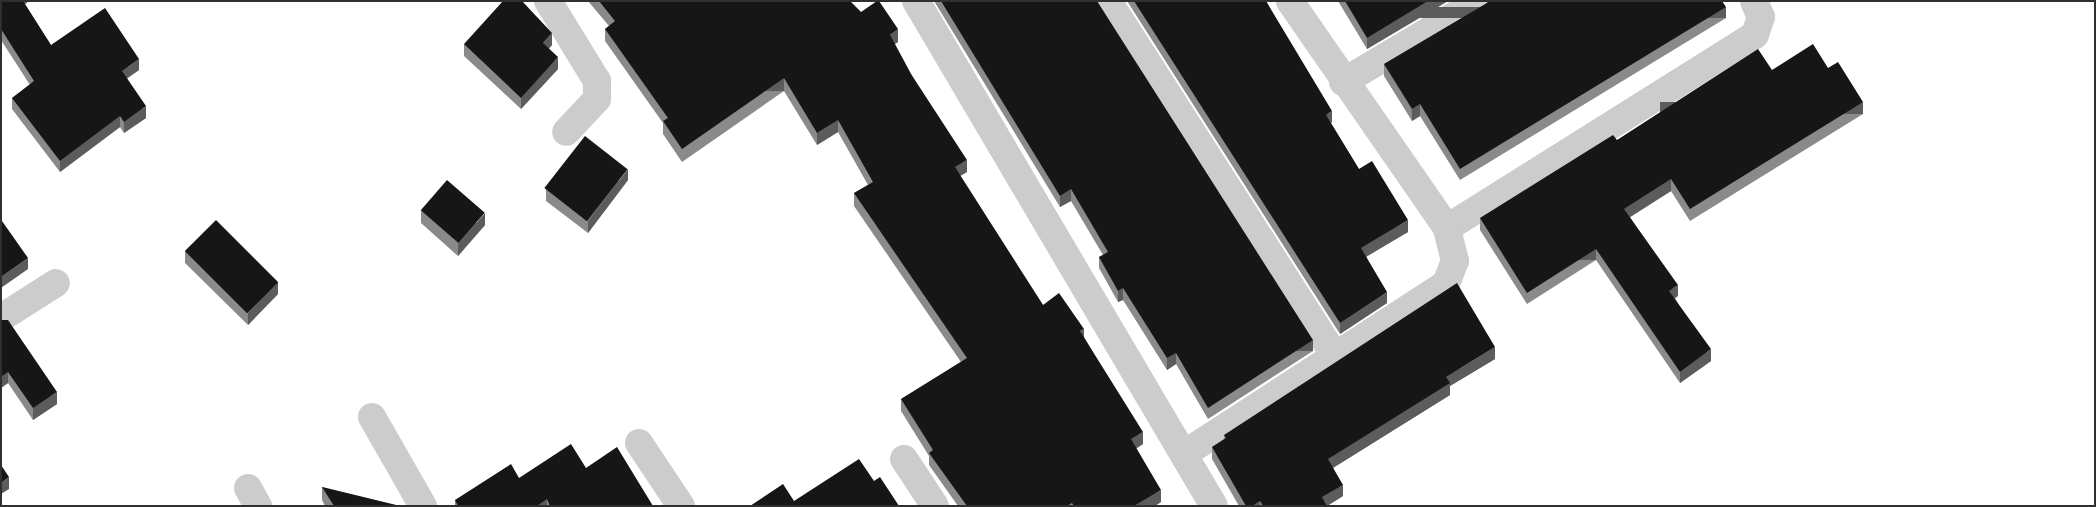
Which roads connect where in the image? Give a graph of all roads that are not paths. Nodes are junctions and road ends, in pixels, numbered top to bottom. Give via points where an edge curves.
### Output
1 (548, 1) edge
2 (916, 1) edge
3 (1108, 1) edge
4 (1290, 1) edge
5 (1479, 1) edge
6 (1754, 1) edge
7 (1343, 82) junction
8 (566, 132) dead end
9 (1448, 228) junction
10 (56, 283) dead end
11 (1, 318) edge
12 (1335, 356) junction
13 (372, 417) dead end
14 (638, 443) dead end
15 (1184, 454) junction
16 (904, 459) dead end
17 (1204, 502) edge
18 (423, 506) edge
19 (681, 506) edge
20 (935, 506) edge

1 - 8 street via 597,81 597,99
2 - 15 street
3 - 12 street
4 - 7 street
5 - 7 street
6 - 9 street via 1761,17 1754,35
7 - 9 street
9 - 12 street via 1455,261 1446,284
10 - 11 street
12 - 15 street
13 - 18 street
14 - 19 street
15 - 17 street
16 - 20 street

